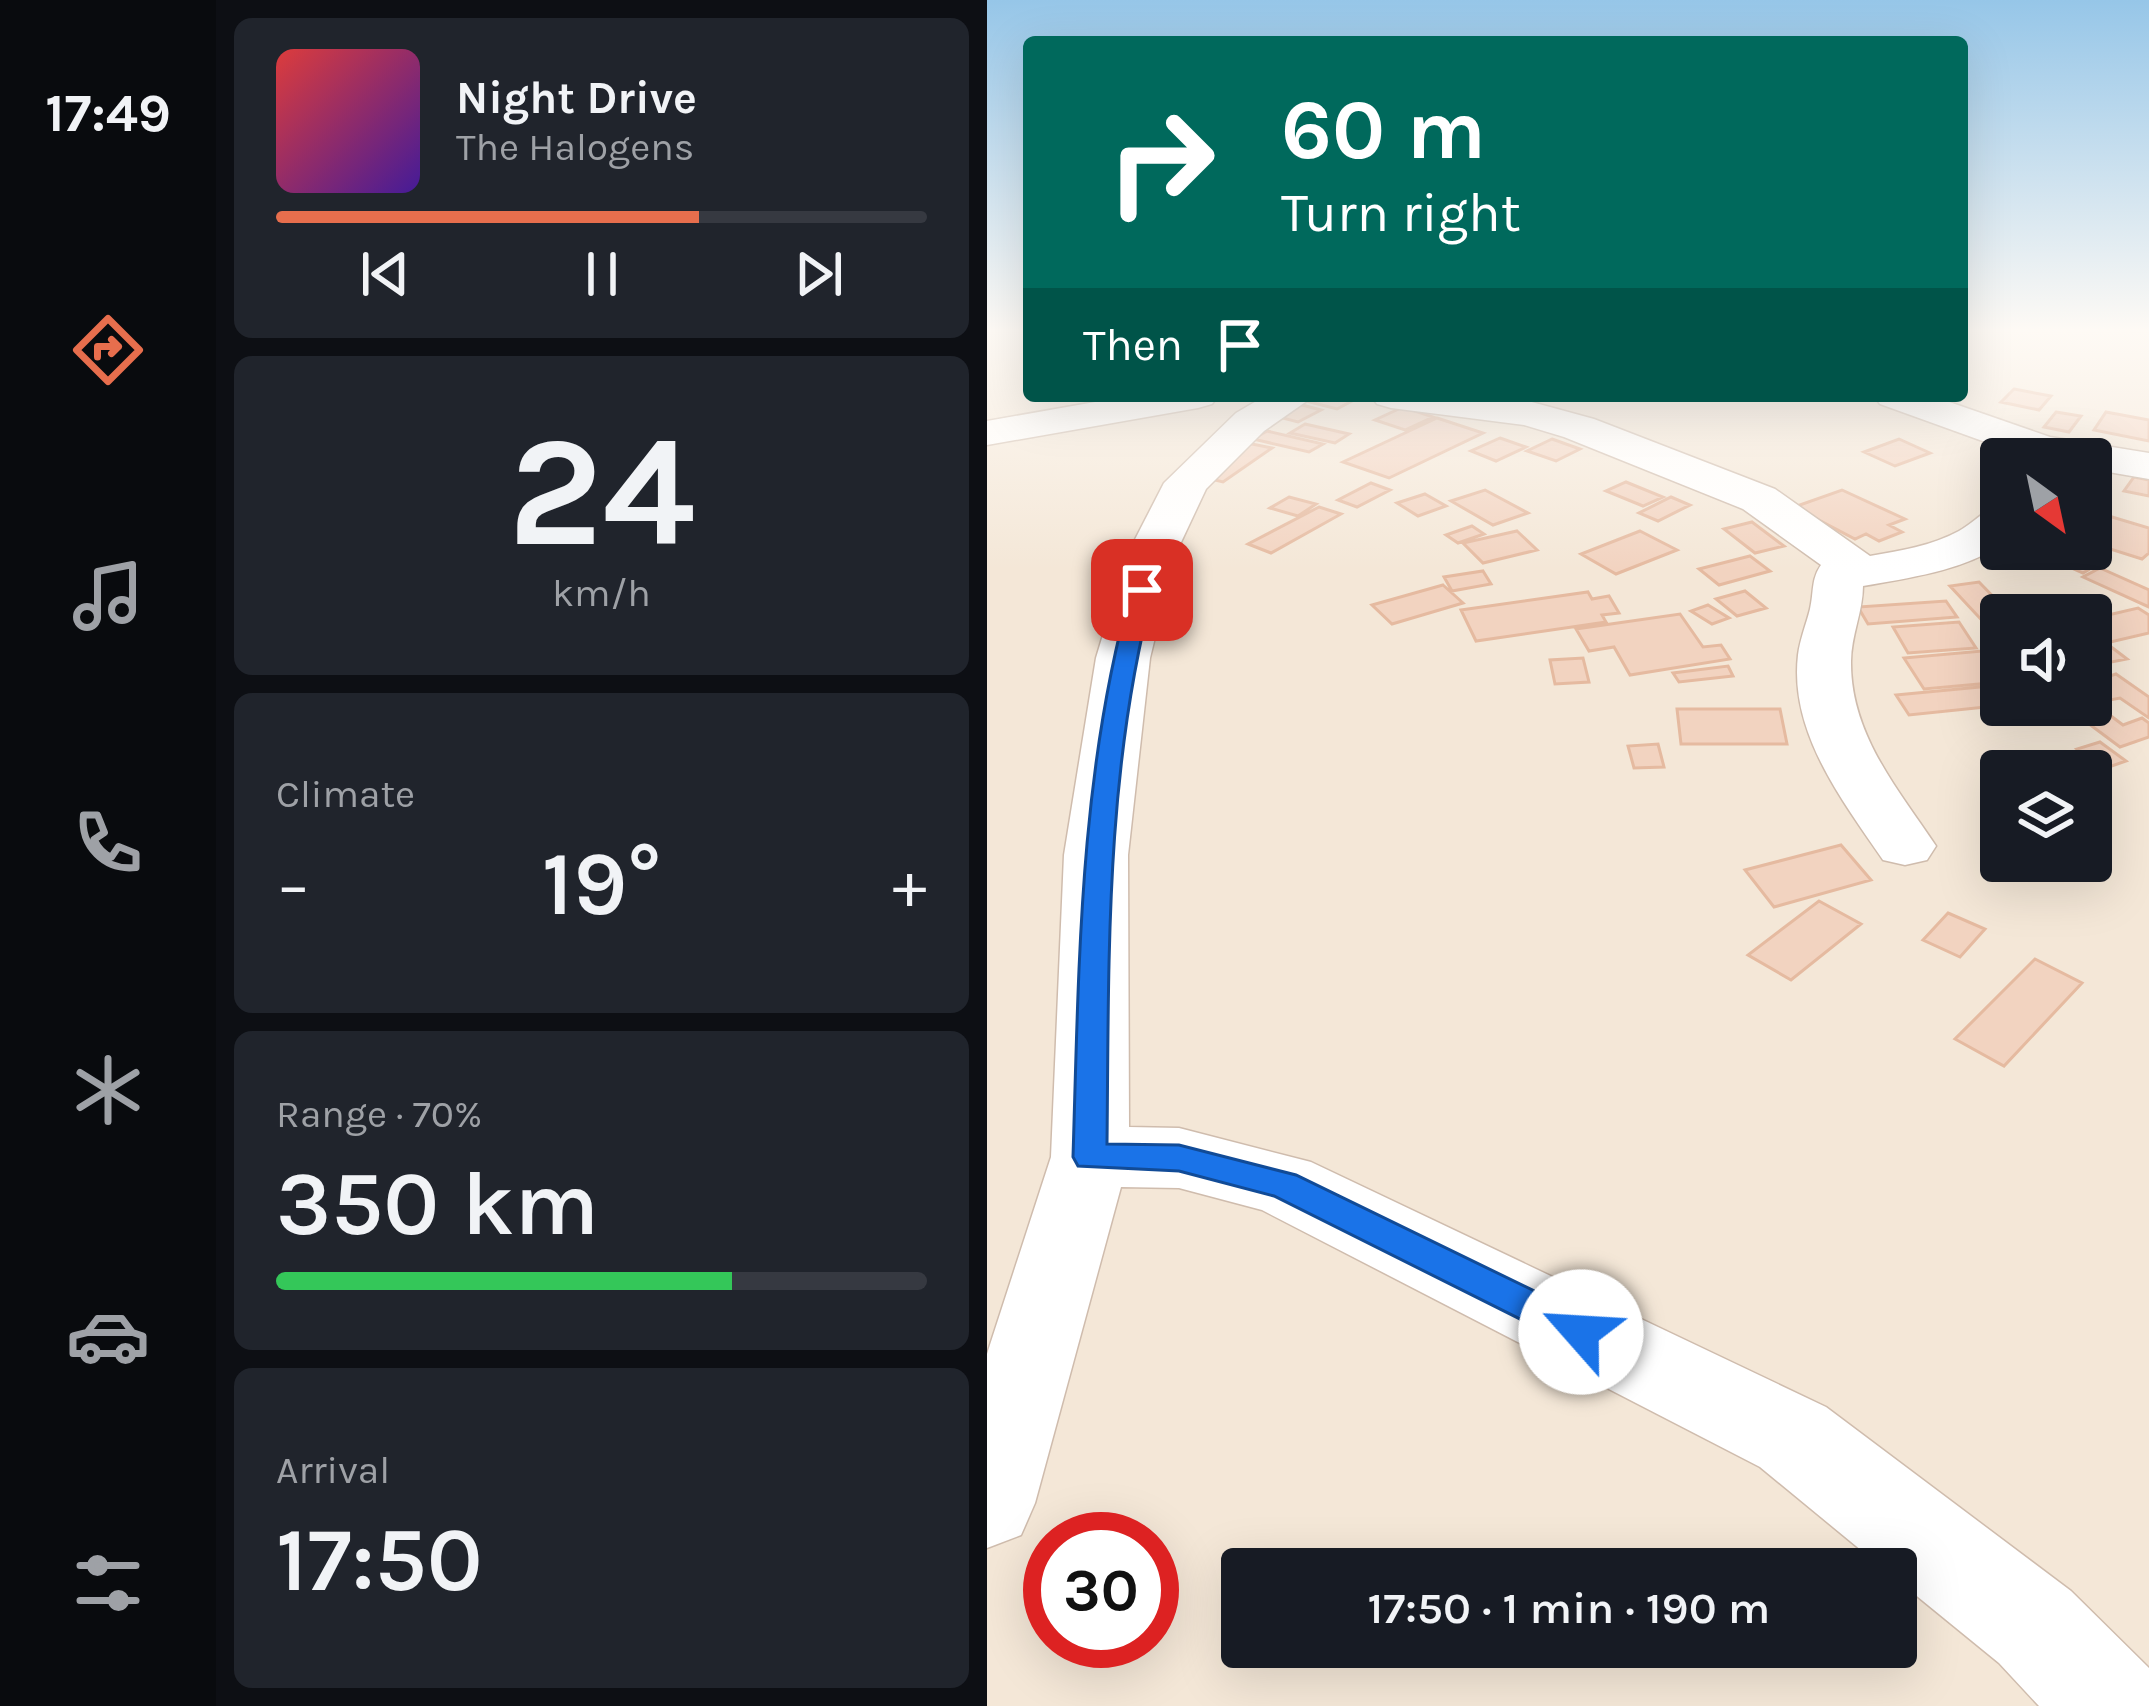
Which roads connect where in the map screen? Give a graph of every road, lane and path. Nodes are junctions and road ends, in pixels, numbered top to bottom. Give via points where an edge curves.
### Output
1 (1115, 411) edge
2 (1269, 411) edge
3 (1517, 411) edge
4 (1931, 411) edge
5 (987, 433) edge
6 (2000, 438) edge
7 (2112, 462) edge
8 (2149, 466) edge
9 (1980, 541) edge
10 (1837, 577) junction
11 (1905, 846) dead end
12 (1090, 1157) junction
13 (988, 1496) edge
14 (2112, 1706) edge

1 - 5 street
2 - 12 street via 1186,483 1151,555 1123,658 1096,855
3 - 10 street via 1759,500 1852,566
4 - 6 street
7 - 8 street
9 - 10 street
10 - 11 street via 1841,596 1823,663 1836,727 1854,774
12 - 13 street
12 - 14 street via 1179,1158 1283,1184 1793,1437 2035,1627

